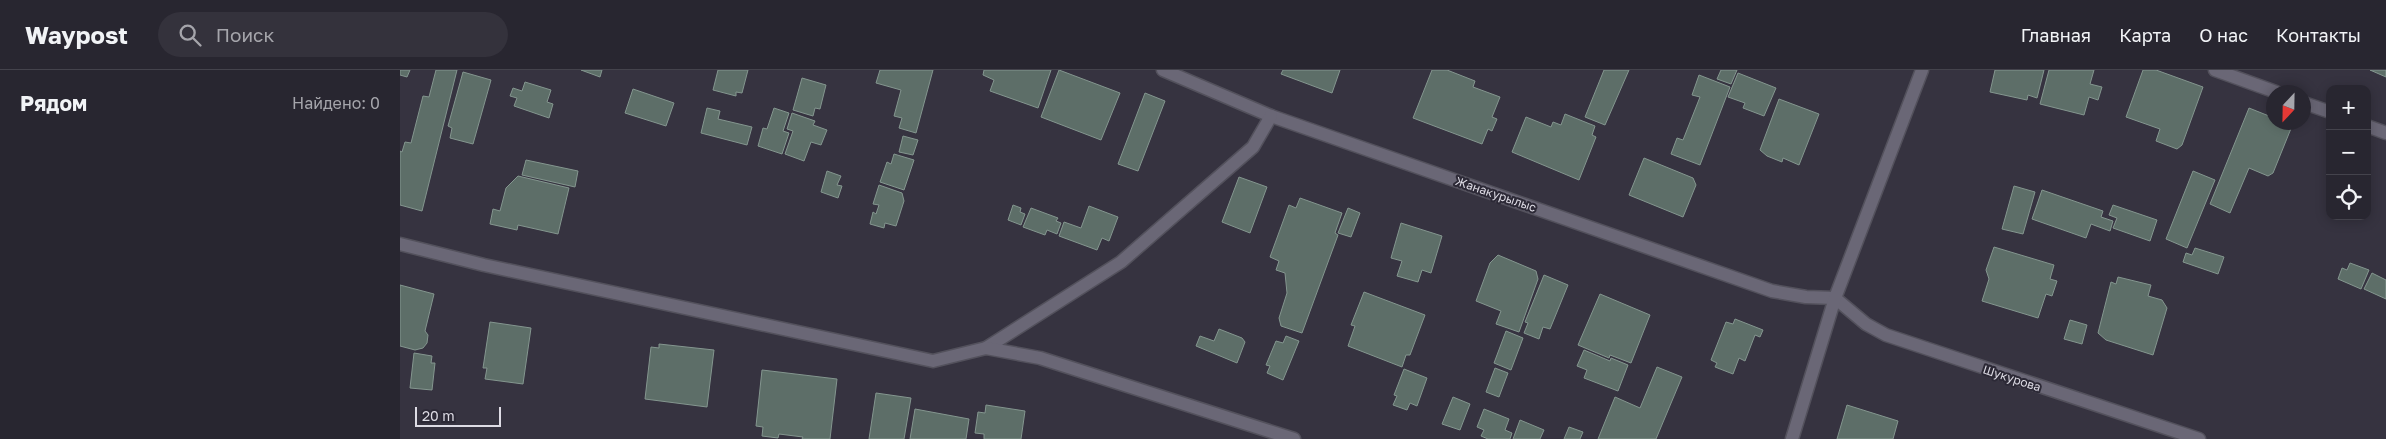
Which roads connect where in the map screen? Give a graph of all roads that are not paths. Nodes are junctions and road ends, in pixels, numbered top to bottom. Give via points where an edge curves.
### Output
1 (1163, 70) edge
2 (1922, 70) edge
3 (2215, 70) edge
4 (2266, 88) edge
5 (2311, 105) edge
6 (2326, 110) edge
7 (1271, 116) junction
8 (2371, 127) edge
9 (2386, 133) edge
10 (400, 244) edge
11 (1835, 298) junction
12 (986, 348) junction
13 (1294, 439) edge
14 (1792, 439) edge
15 (2199, 439) edge

1 - 7 street, Жанакурылыс
2 - 11 street
3 - 4 street
5 - 6 street
7 - 11 street, Жанакурылыс via 1772,291
7 - 12 street via 1253,146 1121,262
8 - 9 street
10 - 12 street via 933,361
11 - 14 street
11 - 15 street, Шукурова via 1866,324 1886,335
12 - 13 street via 1040,358

